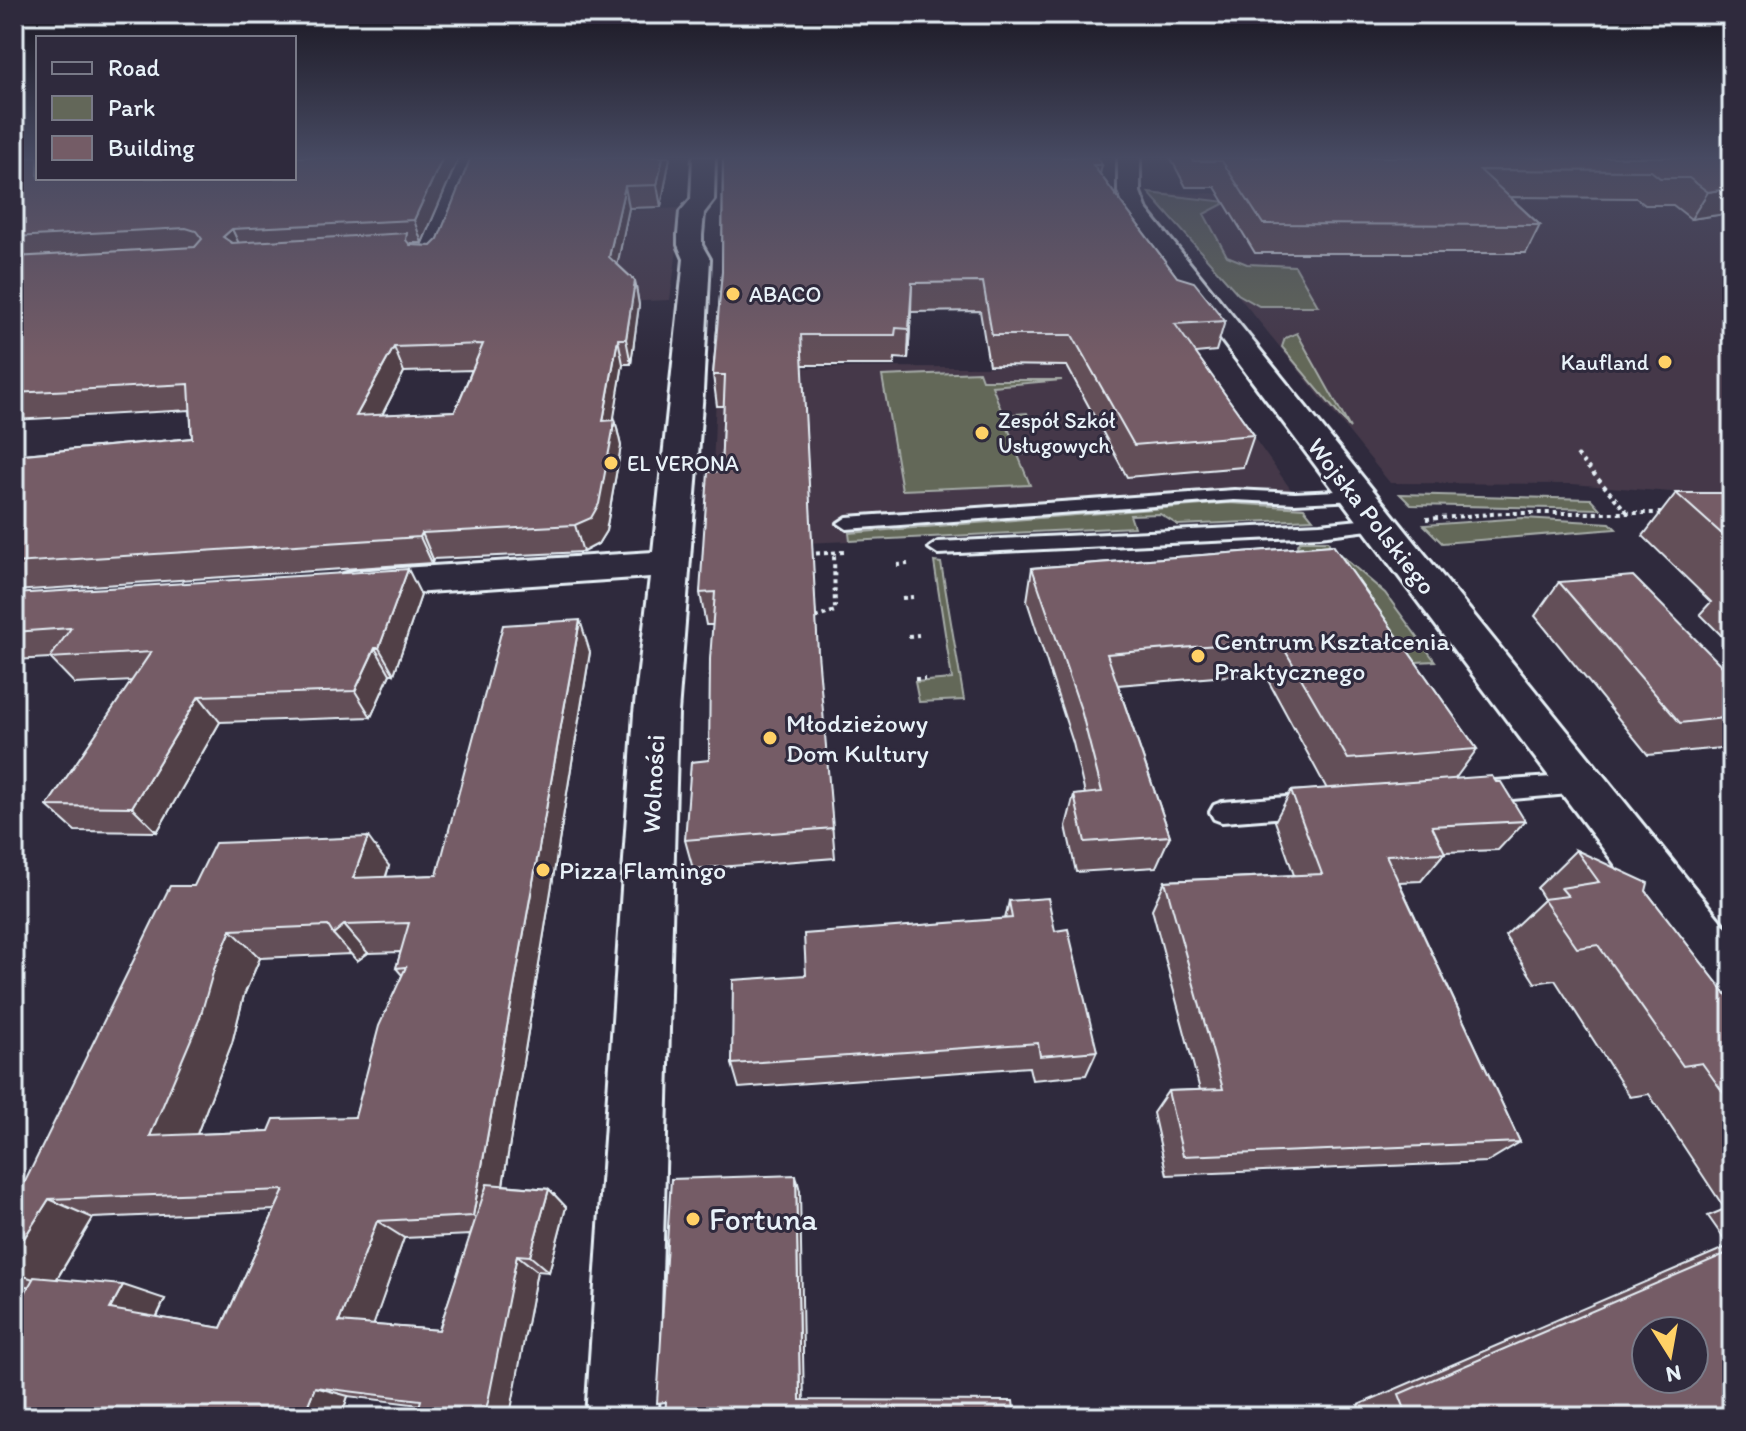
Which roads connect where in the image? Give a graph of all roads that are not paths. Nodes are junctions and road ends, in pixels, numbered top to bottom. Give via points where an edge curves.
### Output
1 (691, 224) edge
2 (1147, 224) edge
3 (1385, 513) junction
4 (847, 523) dead end
5 (938, 548) dead end
6 (671, 563) junction
7 (315, 587) edge
8 (1581, 784) junction
9 (1461, 793) edge
10 (1333, 803) edge
11 (1222, 812) dead end
12 (1728, 968) edge
13 (622, 1417) edge

1 - 6 street, Wolności via 690,245 697,259
2 - 3 street, Wojska Polskiego
3 - 4 lane via 1295,498 1234,495
3 - 5 lane via 1320,530
3 - 8 street, Wojska Polskiego
6 - 7 street
6 - 13 street, Wolności via 656,713
8 - 9 lane
8 - 12 street, Wojska Polskiego
10 - 11 lane

